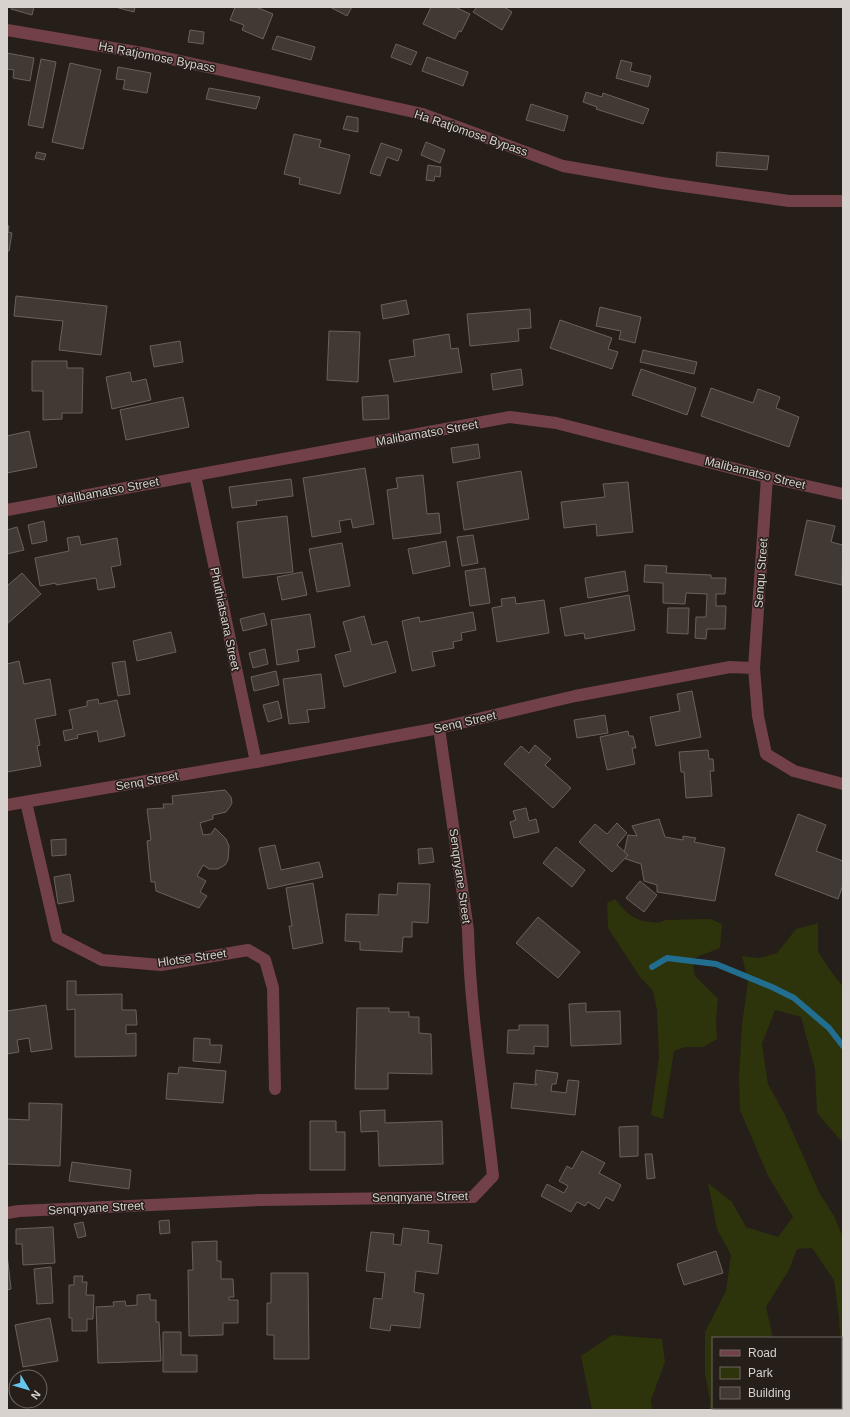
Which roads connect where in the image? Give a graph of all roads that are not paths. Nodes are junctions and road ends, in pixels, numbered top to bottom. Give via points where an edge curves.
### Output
1 (7, 30) edge
2 (843, 201) edge
3 (194, 475) junction
4 (767, 477) junction
5 (843, 494) edge
6 (7, 510) edge
7 (754, 668) junction
8 (439, 728) junction
9 (256, 762) junction
10 (843, 784) edge
11 (26, 802) junction
12 (7, 805) edge
13 (275, 1089) dead end
14 (7, 1213) edge

1 - 2 street, Ha Ratjomose Bypass via 148,54 422,114 563,166 789,201
3 - 4 street, Malibamatso Street via 510,417 556,423
3 - 6 street, Malibamatso Street
3 - 9 street, Phuthiatsana Street
4 - 5 street, Malibamatso Street
4 - 7 street, Senqu Street
7 - 8 street, Senq Street via 730,667 590,693
7 - 10 street via 758,716 766,754 794,771
8 - 9 street, Senq Street
8 - 14 street, Senqnyane Street via 468,930 476,1033 493,1176 473,1197 261,1200
9 - 11 street, Senq Street
11 - 12 street, Senq Street
11 - 13 street, Hlotse Street via 57,937 102,960 161,965 248,950 265,960 273,988

